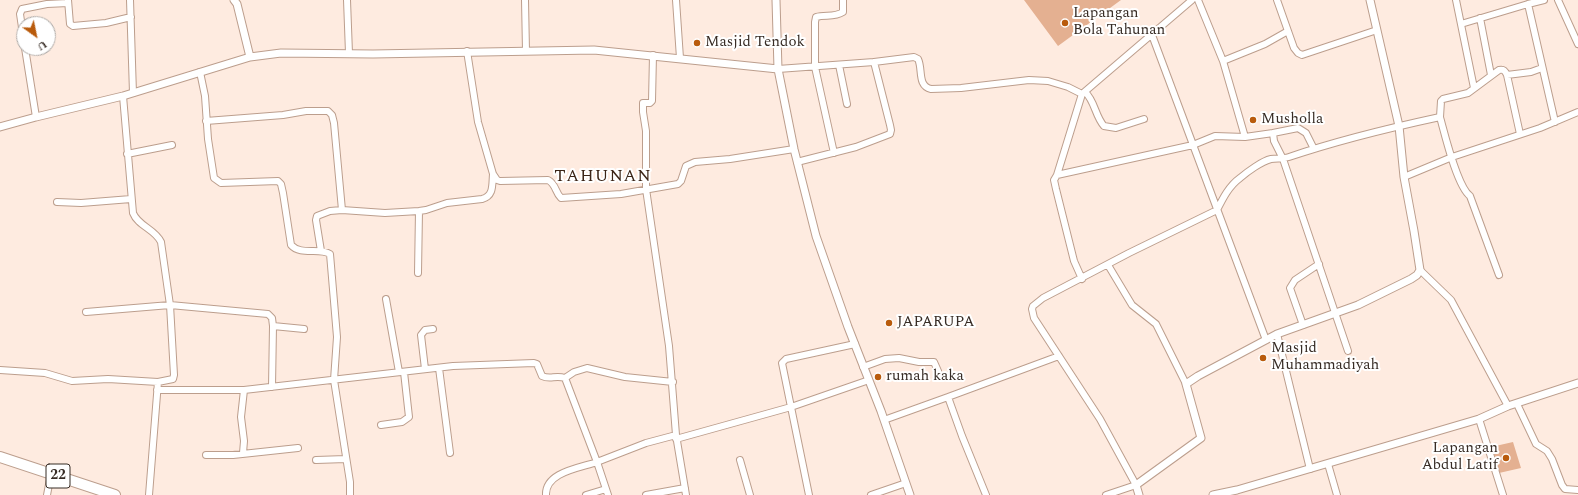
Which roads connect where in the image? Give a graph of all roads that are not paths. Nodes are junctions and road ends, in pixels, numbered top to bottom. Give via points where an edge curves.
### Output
1 (130, 0) edge
2 (235, 0) edge
3 (347, 0) edge
4 (525, 0) edge
5 (676, 0) edge
6 (776, 0) edge
7 (843, 0) edge
8 (1192, 0) edge
9 (1198, 0) edge
10 (1277, 0) edge
11 (1370, 0) edge
12 (1456, 0) edge
13 (1544, 0) edge
14 (1558, 0) edge
15 (68, 2) edge
16 (1528, 4) junction
17 (20, 16) edge
18 (131, 17) junction
19 (1480, 18) junction
20 (1461, 24) junction
21 (1378, 30) junction
22 (1288, 31) junction
23 (1152, 34) junction
24 (1578, 44) edge
25 (467, 51) junction
26 (526, 51) junction
27 (349, 53) junction
28 (653, 55) junction
29 (26, 56) edge
30 (250, 57) junction
31 (680, 58) junction
32 (1223, 61) junction
33 (874, 62) junction
34 (839, 64) junction
35 (815, 68) junction
36 (1542, 68) junction
37 (778, 69) junction
38 (200, 72) junction
39 (1491, 75) junction
40 (1507, 75) junction
41 (1474, 88) junction
42 (133, 93) junction
43 (1083, 93) junction
44 (122, 96) junction
45 (847, 104) dead end
46 (1578, 112) edge
47 (36, 117) junction
48 (1440, 117) junction
49 (1144, 119) dead end
50 (206, 121) junction
51 (1555, 122) junction
52 (1399, 126) junction
53 (0, 127) edge
54 (1273, 134) junction
55 (1520, 134) junction
56 (1244, 137) junction
57 (172, 145) dead end
58 (1193, 145) junction
59 (1314, 148) junction
60 (794, 149) junction
61 (834, 153) junction
62 (127, 154) junction
63 (1452, 157) junction
64 (1283, 159) junction
65 (797, 162) junction
66 (493, 174) junction
67 (1057, 175) junction
68 (1404, 177) junction
69 (646, 189) junction
70 (131, 199) junction
71 (57, 202) dead end
72 (342, 210) junction
73 (1217, 210) junction
74 (419, 211) junction
75 (321, 251) junction
76 (1319, 264) junction
77 (1108, 265) junction
78 (1420, 270) junction
79 (418, 273) dead end
80 (1499, 275) dead end
81 (1082, 279) junction
82 (386, 299) dead end
83 (170, 305) junction
84 (86, 312) dead end
85 (1335, 313) junction
86 (1303, 325) junction
87 (272, 326) junction
88 (304, 329) dead end
89 (433, 329) dead end
90 (1277, 334) junction
91 (1266, 340) junction
92 (854, 344) junction
93 (1348, 351) dead end
94 (1059, 356) junction
95 (864, 367) junction
96 (440, 368) junction
97 (425, 369) junction
98 (0, 370) edge
99 (938, 371) dead end
100 (402, 372) junction
101 (565, 378) junction
102 (334, 380) junction
103 (869, 380) junction
104 (158, 382) junction
105 (673, 382) junction
106 (1578, 383) edge
107 (1186, 384) junction
108 (272, 387) junction
109 (157, 390) junction
110 (244, 390) junction
111 (948, 397) junction
112 (1517, 404) junction
113 (1508, 406) junction
114 (791, 407) junction
115 (884, 420) junction
116 (1479, 420) junction
117 (381, 425) dead end
118 (676, 437) junction
119 (298, 448) dead end
120 (243, 453) junction
121 (450, 453) dead end
122 (206, 455) dead end
123 (0, 457) edge
124 (346, 459) junction
125 (316, 460) dead end
126 (740, 460) dead end
127 (597, 462) junction
128 (1328, 464) junction
129 (1310, 469) junction
130 (51, 474) junction
131 (906, 483) junction
132 (1136, 485) junction
133 (684, 488) junction
134 (1578, 490) edge
135 (87, 491) edge
136 (607, 492) edge
137 (1237, 493) edge
138 (47, 495) edge
139 (115, 495) edge
140 (149, 495) edge
141 (350, 495) edge
142 (546, 495) edge
143 (586, 495) edge
144 (646, 495) edge
145 (686, 495) edge
146 (750, 495) edge
147 (809, 495) edge
148 (871, 495) edge
149 (910, 495) edge
150 (986, 495) edge
151 (1106, 495) edge
152 (1139, 495) edge
153 (1213, 495) edge
154 (1338, 495) edge
155 (1503, 495) edge

1 - 18 street
2 - 30 street
3 - 27 street
4 - 26 street
5 - 31 street
6 - 37 street
7 - 35 street via 842,12 833,16 816,17
8 - 23 street
9 - 32 street
10 - 22 street
11 - 21 street
12 - 20 street
13 - 16 street
14 - 24 street
15 - 17 street via 22,9
15 - 18 street via 70,24 73,26 106,23
16 - 19 street
16 - 36 street
18 - 42 street
19 - 20 street
19 - 39 street
20 - 41 street
21 - 22 street via 1306,55 1298,53 1294,48
21 - 52 street
22 - 32 street via 1265,44
23 - 43 street
23 - 58 street
25 - 26 street
25 - 27 street
25 - 66 street via 478,122
26 - 28 street via 594,50
27 - 30 street via 296,52
28 - 31 street
28 - 69 street via 652,101 644,103 643,112 646,131
29 - 47 street
30 - 38 street
31 - 37 street
32 - 56 street
33 - 34 street
33 - 43 street via 916,58 920,64 922,83 931,89 1029,80 1048,81
33 - 61 street via 891,133 856,148
34 - 35 street
34 - 45 street
35 - 37 street
35 - 61 street
36 - 40 street
36 - 51 street
37 - 60 street
38 - 42 street
38 - 50 street via 205,96
39 - 40 street via 1502,69
39 - 41 street
40 - 55 street
41 - 48 street via 1468,93 1442,99
42 - 44 street
43 - 49 street via 1090,96 1098,118 1104,126 1116,128
43 - 67 street
44 - 47 street
44 - 62 street
46 - 51 street
47 - 53 street
48 - 52 street
48 - 63 street
50 - 72 street via 312,110 328,111 334,123
50 - 75 street via 212,172 216,181 278,181 283,193 291,245 300,250
51 - 55 street
52 - 59 street
52 - 68 street
54 - 56 street
54 - 59 street via 1298,128 1306,134
54 - 64 street
55 - 63 street
56 - 58 street via 1215,136
57 - 62 street
58 - 67 street
58 - 73 street
59 - 64 street
60 - 65 street
60 - 69 street via 689,164 678,184
61 - 65 street
62 - 70 street
63 - 68 street
63 - 80 street via 1464,192 1470,196
64 - 73 street via 1270,159 1233,183
64 - 76 street
65 - 92 street via 816,236
66 - 69 street via 500,181 548,180 561,198 602,196
66 - 74 street via 492,193 487,198 447,203
67 - 81 street via 1054,180 1056,189 1074,261
68 - 78 street
69 - 105 street
70 - 71 street
70 - 83 street via 134,217 159,237 161,242
72 - 74 street via 385,213
72 - 75 street via 317,216
73 - 77 street
73 - 91 street
74 - 79 street
75 - 102 street via 330,254 337,337
76 - 85 street
76 - 86 street via 1295,280 1290,288
77 - 81 street
77 - 107 street via 1132,306 1156,324
78 - 85 street via 1417,276 1390,290
78 - 113 street via 1451,300
81 - 94 street via 1043,298 1032,309 1034,318
82 - 100 street
83 - 84 street
83 - 87 street via 265,313 272,318
83 - 104 street via 174,378
85 - 86 street
85 - 93 street
86 - 90 street
87 - 88 street
87 - 108 street
89 - 97 street via 425,330 421,335
90 - 91 street
90 - 129 street
91 - 107 street
92 - 95 street
92 - 114 street via 783,361
94 - 111 street
94 - 132 street via 1100,419
95 - 99 street via 885,359 899,358 934,362
95 - 103 street
96 - 97 street
96 - 101 street via 534,363 537,364 542,376
96 - 121 street
97 - 100 street
98 - 104 street via 45,373 72,381
100 - 102 street
100 - 117 street via 409,417 402,422
101 - 105 street via 587,368 626,377
101 - 127 street
102 - 108 street
102 - 124 street
103 - 114 street
103 - 115 street
104 - 109 street
105 - 118 street
106 - 112 street
107 - 132 street via 1201,438
108 - 110 street
109 - 110 street
109 - 140 street
110 - 120 street via 240,417 244,440
111 - 115 street
111 - 150 street
112 - 113 street
112 - 134 street via 1536,444 1547,451 1552,459 1562,485 1566,489
113 - 116 street
114 - 118 street
114 - 147 street
115 - 131 street
116 - 128 street
116 - 155 street
118 - 127 street via 646,444
118 - 133 street
119 - 120 street
120 - 122 street
123 - 130 highway, 22
124 - 125 street
124 - 141 street
126 - 146 street
127 - 136 street
127 - 142 street via 552,479 547,485
128 - 129 street
128 - 154 street
129 - 137 street
130 - 135 highway, 22
130 - 138 street
131 - 148 street
131 - 149 street
132 - 151 street
132 - 152 street
133 - 144 street
133 - 145 street
135 - 139 highway, 22
136 - 143 street
137 - 153 street

